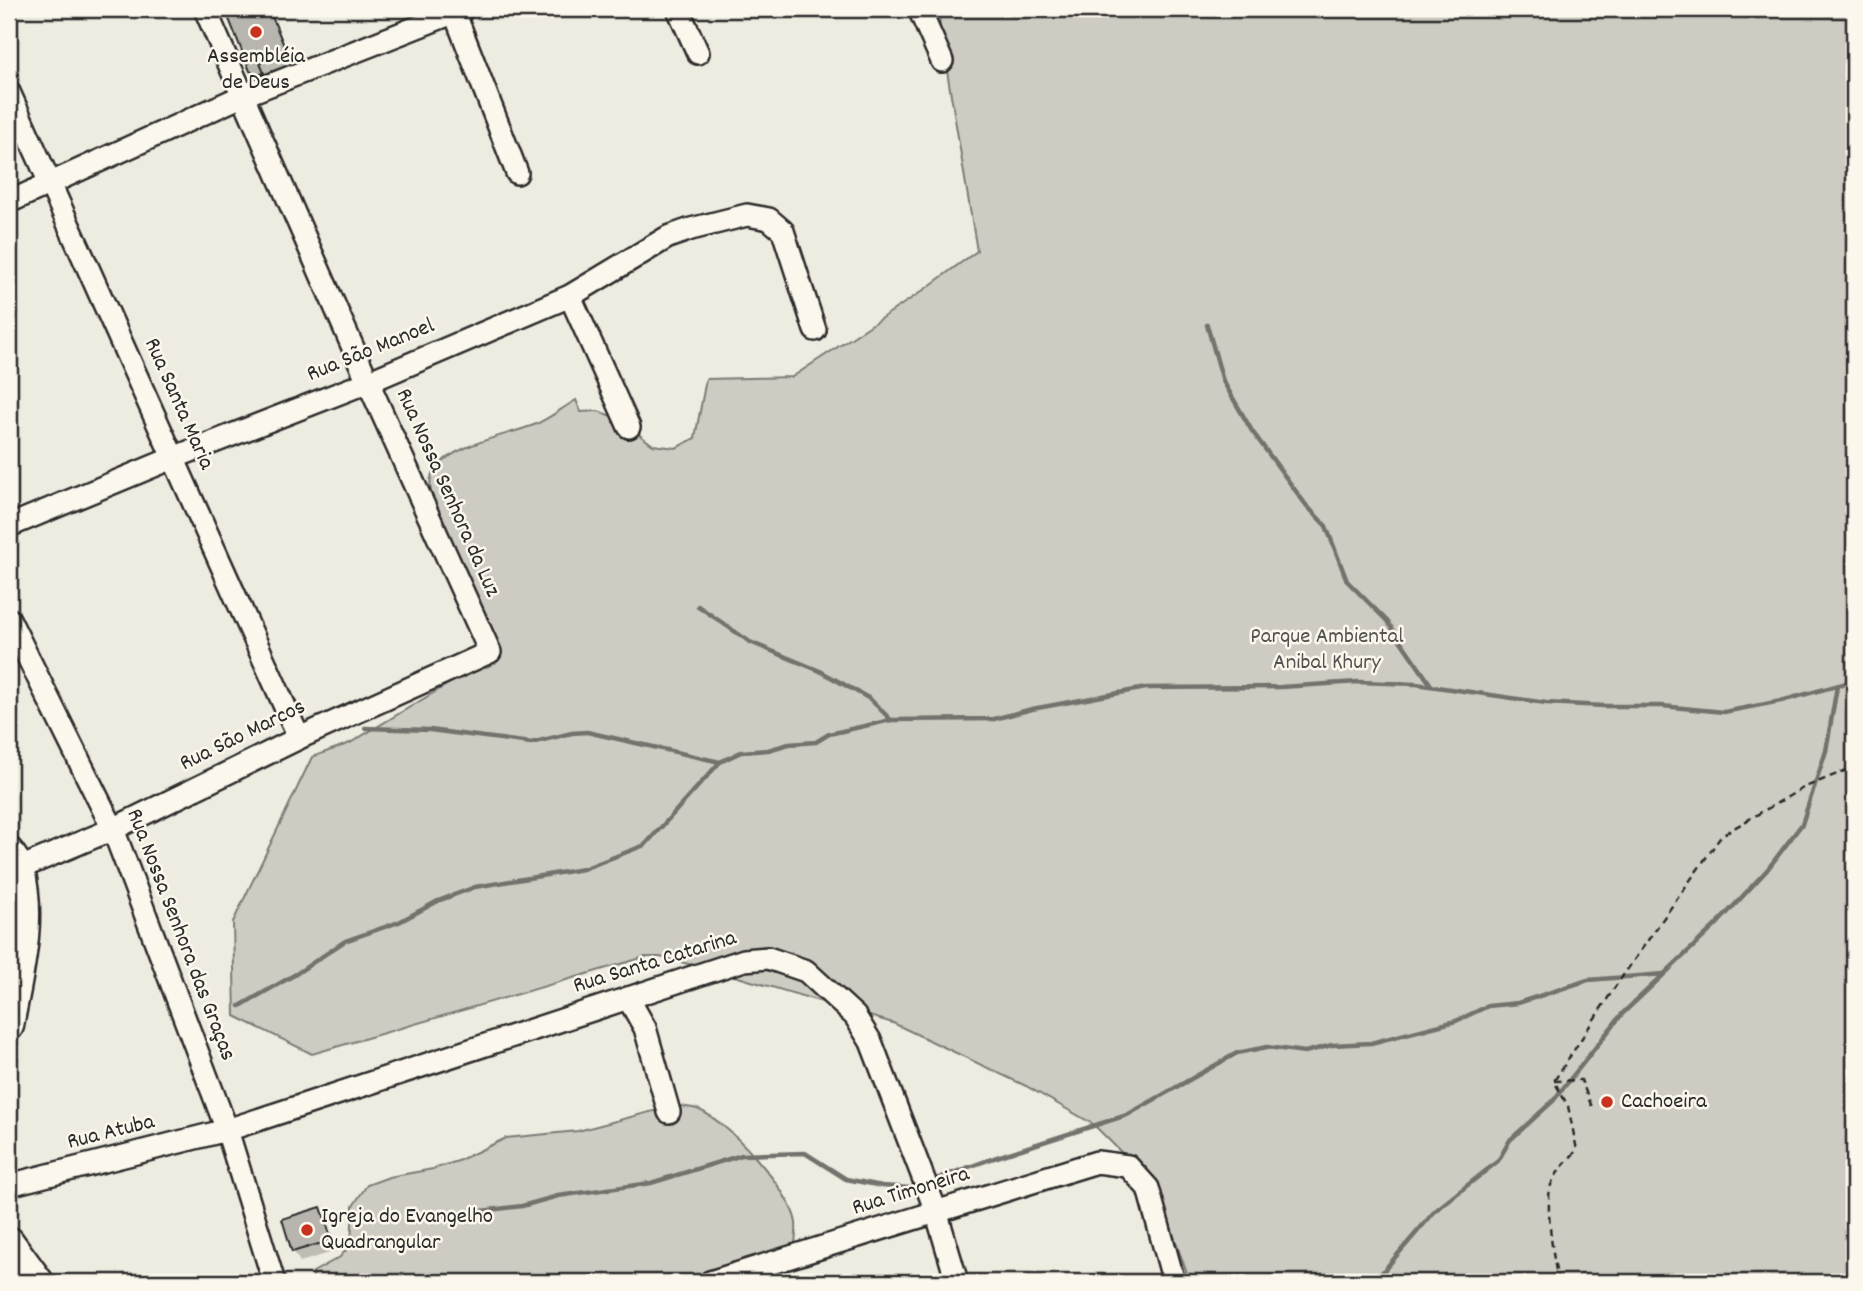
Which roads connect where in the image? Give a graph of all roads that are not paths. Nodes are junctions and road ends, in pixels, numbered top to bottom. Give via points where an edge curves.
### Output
1 (205, 9) edge
2 (678, 9) edge
3 (919, 9) edge
4 (457, 10) edge
5 (698, 53) dead end
6 (942, 61) dead end
7 (9, 92) edge
8 (242, 96) junction
9 (517, 173) dead end
10 (49, 185) junction
11 (9, 202) edge
12 (570, 296) junction
13 (815, 330) dead end
14 (368, 382) junction
15 (629, 427) dead end
16 (173, 458) junction
17 (9, 526) edge
18 (9, 620) edge
19 (490, 652) joint
20 (299, 738) junction
21 (113, 829) junction
22 (14, 860) edge
23 (628, 998) junction
24 (9, 1026) edge
25 (669, 1112) dead end
26 (227, 1130) junction
27 (9, 1185) edge
28 (936, 1211) junction
29 (9, 1241) edge
30 (716, 1281) edge
31 (39, 1282) edge
32 (274, 1282) edge
33 (957, 1282) edge
34 (1174, 1282) edge

1 - 8 street, Rua Nossa Senhora da Luz
2 - 5 street
3 - 6 street
4 - 8 street
4 - 9 street
7 - 10 street, Rua Santa Maria
8 - 10 street
8 - 14 street, Rua Nossa Senhora da Luz
10 - 11 street
10 - 16 street, Rua Santa Maria
12 - 13 street, Rua São Manoel via 668,237 747,215 769,219 783,231
12 - 14 street, Rua São Manoel
12 - 15 street
14 - 16 street, Rua São Manoel
14 - 19 street, Rua Nossa Senhora da Luz
16 - 17 street, Rua São Manoel
16 - 20 street, Rua Santa Maria
18 - 21 street, Rua Nossa Senhora das Graças
19 - 20 street, Rua São Marcos
20 - 21 street, Rua São Marcos
21 - 22 street, Rua São Marcos
21 - 26 street, Rua Nossa Senhora das Graças
22 - 24 main road via 25,917
23 - 25 street via 645,1028
23 - 26 street, Rua Santa Catarina
23 - 28 street, Rua Santa Catarina via 744,960 768,958 806,971 855,1016 871,1042
26 - 27 street, Rua Atuba
26 - 32 street, Rua Nossa Senhora das Graças
28 - 30 street, Rua Timoneira
28 - 33 street, Rua Santa Catarina
28 - 34 street, Rua Timoneira via 1097,1162 1128,1166 1148,1188
29 - 31 main road

